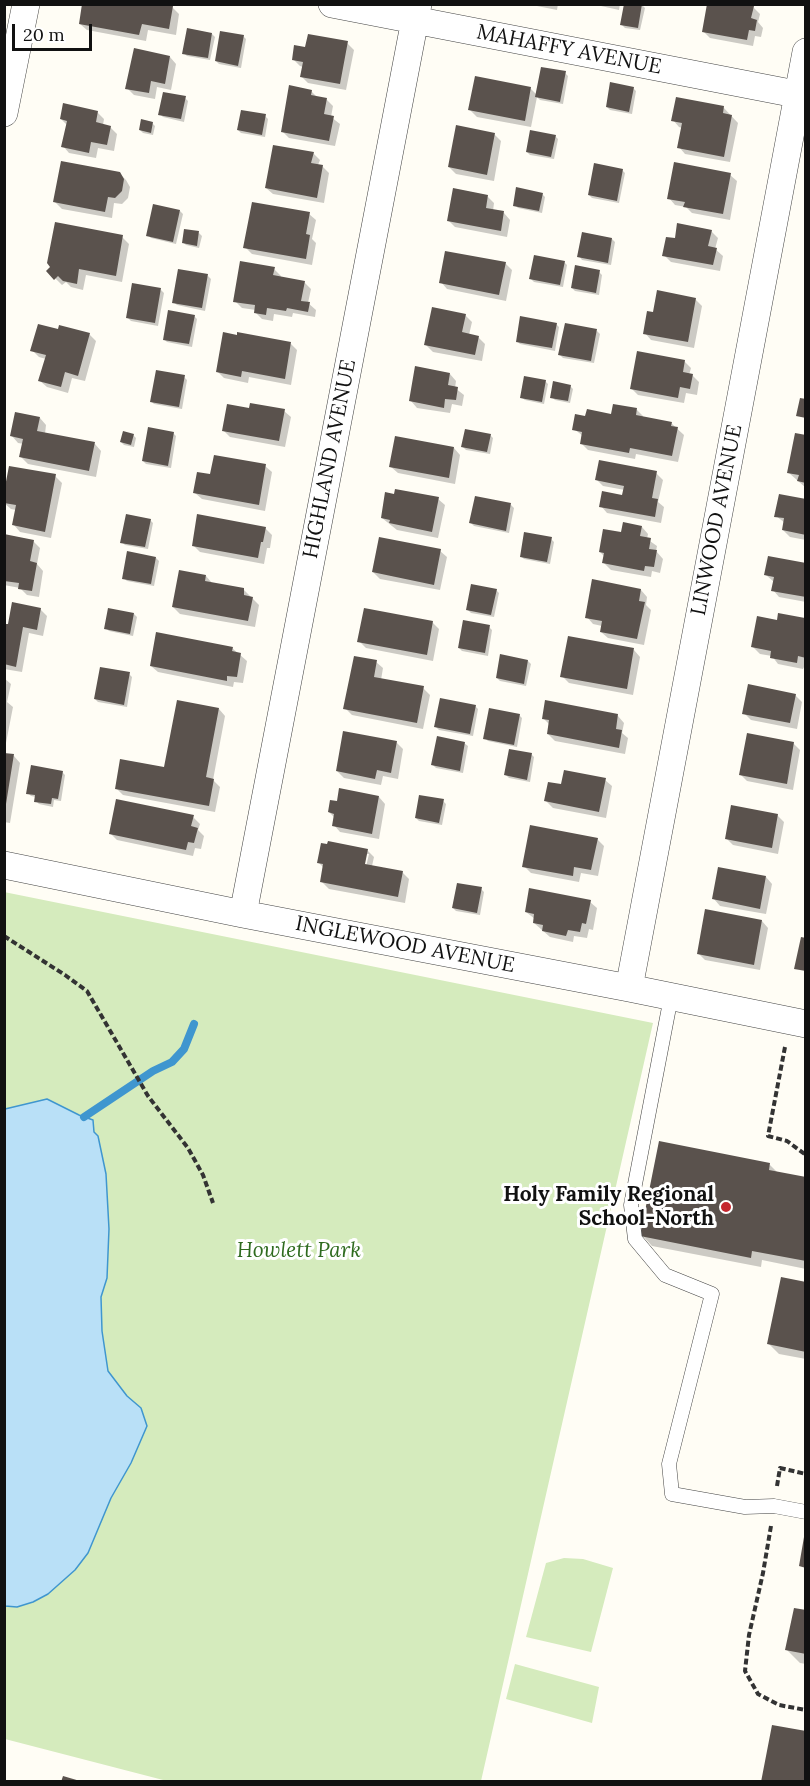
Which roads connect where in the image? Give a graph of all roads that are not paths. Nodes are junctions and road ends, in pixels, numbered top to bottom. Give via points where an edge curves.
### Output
1 (26, 4) edge
2 (332, 4) edge
3 (416, 12) edge
4 (806, 52) edge
5 (801, 95) edge
6 (4, 113) edge
7 (4, 865) edge
8 (243, 914) junction
9 (629, 988) junction
10 (671, 997) junction
11 (806, 1024) edge
12 (806, 1512) edge

1 - 6 street
2 - 3 street, MAHAFFY AVENUE
3 - 5 street, MAHAFFY AVENUE
3 - 8 street, HIGHLAND AVENUE
4 - 5 street, LINWOOD AVENUE
5 - 9 street, LINWOOD AVENUE
7 - 8 street, INGLEWOOD AVENUE
8 - 9 street, INGLEWOOD AVENUE
9 - 10 street, INGLEWOOD AVENUE
10 - 11 street, INGLEWOOD AVENUE
10 - 12 lane via 631,1205 635,1239 665,1275 712,1294 669,1464 672,1494 745,1507 774,1506

